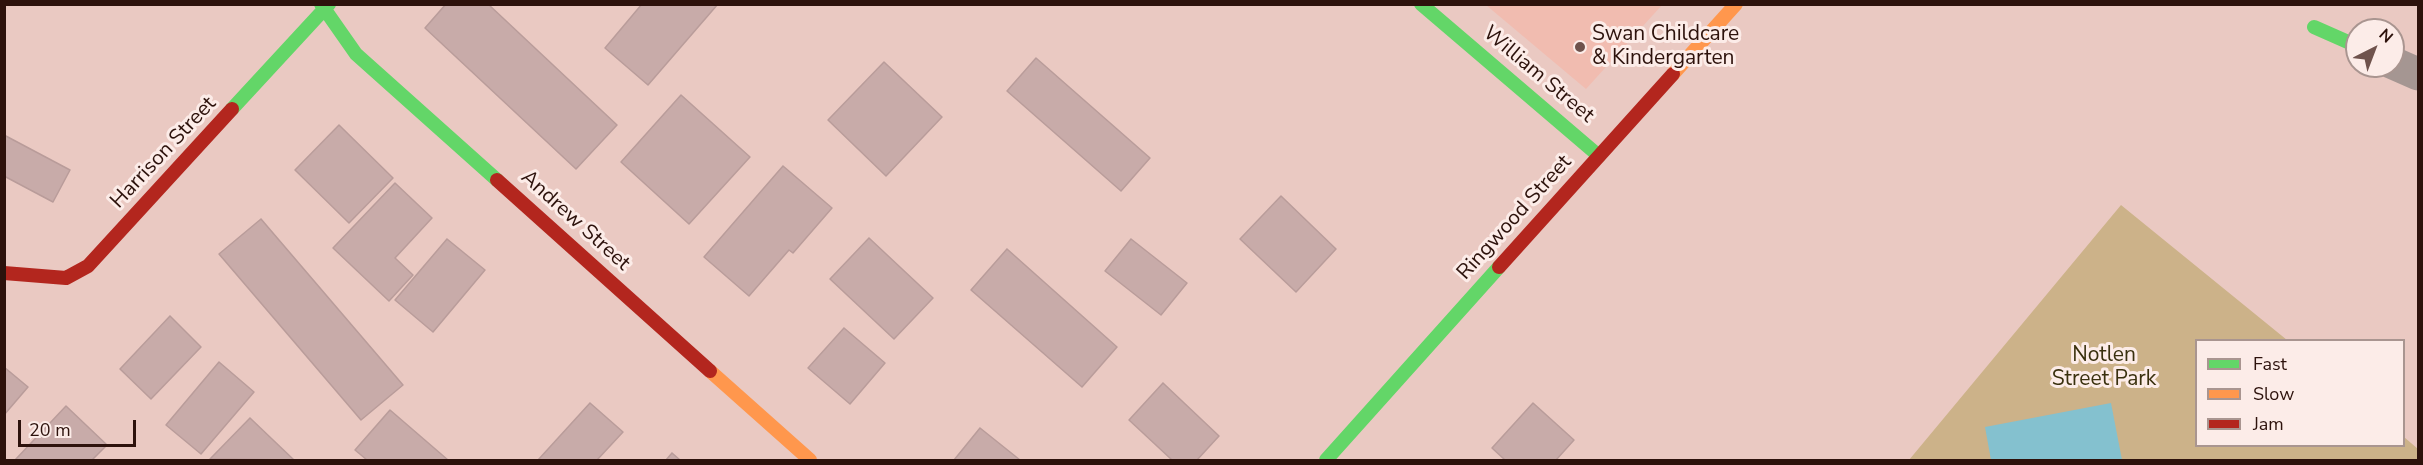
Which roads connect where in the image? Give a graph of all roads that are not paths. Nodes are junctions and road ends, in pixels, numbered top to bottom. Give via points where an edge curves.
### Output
1 (1421, 4) edge
2 (1736, 4) edge
3 (325, 6) edge
4 (2314, 27) dead end
5 (2345, 41) edge
6 (1599, 156) junction
7 (4, 273) edge
8 (810, 460) edge
9 (1326, 460) edge

1 - 6 street, William Street
2 - 6 street, Ringwood Street
3 - 7 street, Harrison Street via 88,266 66,278
3 - 8 street, Andrew Street via 356,54
4 - 5 street
6 - 9 street, Ringwood Street

